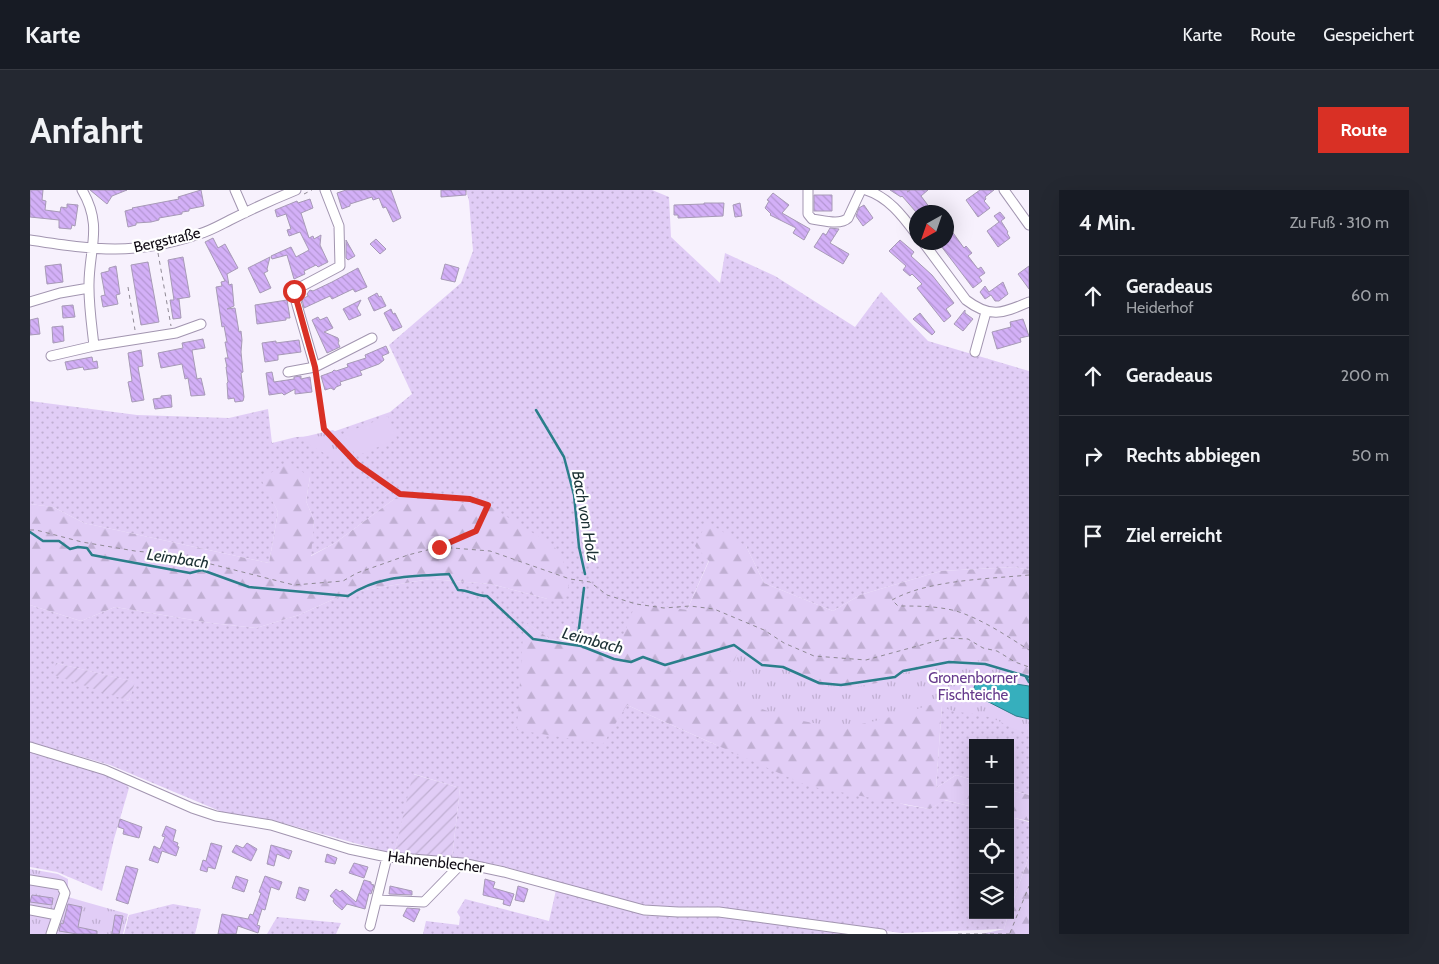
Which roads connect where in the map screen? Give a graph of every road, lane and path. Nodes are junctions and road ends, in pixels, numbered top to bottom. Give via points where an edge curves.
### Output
1 (82, 190) edge
2 (235, 190) edge
3 (296, 190) edge
4 (325, 190) edge
5 (808, 190) edge
6 (860, 190) edge
7 (866, 190) edge
8 (1004, 190) edge
9 (245, 213) junction
10 (909, 225) edge
11 (1029, 225) edge
12 (30, 240) edge
13 (92, 249) junction
14 (929, 250) edge
15 (157, 252) dead end
16 (128, 287) dead end
17 (89, 288) junction
18 (30, 302) edge
19 (1029, 302) edge
20 (986, 312) junction
21 (200, 324) dead end
22 (172, 334) junction
23 (372, 338) dead end
24 (136, 340) junction
25 (94, 346) junction
26 (975, 352) dead end
27 (51, 356) dead end
28 (315, 367) junction
29 (288, 372) dead end
30 (30, 530) edge
31 (439, 547) junction
32 (1029, 575) edge
33 (1029, 650) edge
34 (1029, 667) edge
35 (30, 747) edge
36 (387, 857) junction
37 (462, 863) junction
38 (30, 880) edge
39 (1029, 886) edge
40 (377, 900) junction
41 (30, 910) edge
42 (57, 915) junction
43 (370, 926) dead end
44 (51, 934) edge
45 (882, 934) edge
46 (958, 934) edge
47 (1011, 934) edge

1 - 13 street via 95,232
2 - 9 street
3 - 9 street, Bergstraße
4 - 28 street via 339,226 340,266 294,291
5 - 6 street via 808,214 812,219 839,222 848,218
7 - 10 street via 887,201
8 - 11 street
9 - 13 street, Bergstraße via 201,234 156,246 125,250
12 - 13 street, Bergstraße
13 - 17 street
14 - 20 street via 966,300
15 - 22 path
16 - 24 path
17 - 18 street via 60,292
17 - 25 street
19 - 20 street via 1006,312
20 - 26 street
21 - 22 street
22 - 24 street
23 - 28 street
24 - 25 street
25 - 27 street
28 - 29 street
28 - 31 path via 324,429 357,464 400,494 470,499 488,505 476,531
30 - 31 path via 82,542 175,555 294,585 343,581 357,573
31 - 34 path via 490,551 570,579 590,582 607,595 636,604 714,609 814,656 866,660 947,638 968,639
32 - 33 path via 959,582 906,592 892,600 898,606 957,611
35 - 36 street, Hahnenblecher via 105,770 216,816 271,825
36 - 37 street, Hahnenblecher
36 - 40 street
37 - 40 street via 424,902
37 - 45 street, Hahnenblecher via 644,910 719,912
38 - 42 street via 61,885 65,893
39 - 47 path
40 - 43 street
41 - 42 street
42 - 44 street
46 - 47 path

